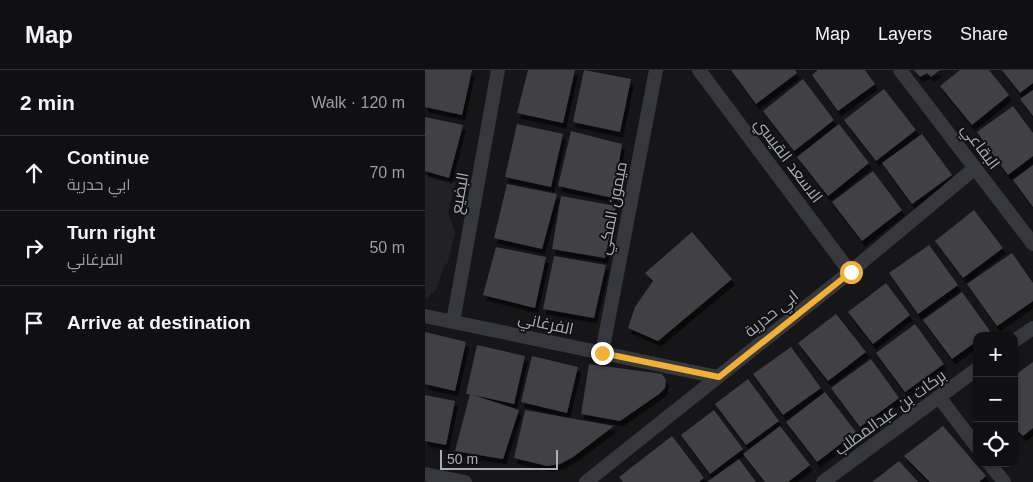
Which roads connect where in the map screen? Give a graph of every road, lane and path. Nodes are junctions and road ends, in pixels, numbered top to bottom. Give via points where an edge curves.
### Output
1 (499, 70) edge
2 (656, 70) edge
3 (699, 70) edge
4 (900, 70) edge
5 (975, 168) junction
6 (1033, 244) edge
7 (851, 272) junction
8 (425, 316) edge
9 (453, 322) junction
10 (1033, 328) edge
11 (1018, 339) edge
12 (602, 353) junction
13 (973, 372) edge
14 (719, 377) junction
15 (939, 397) junction
16 (973, 442) edge
17 (992, 467) edge
18 (425, 474) edge
19 (465, 482) edge
20 (586, 482) edge
21 (823, 482) edge
22 (1004, 482) edge

1 - 9 street, البضيع
2 - 12 street, ميمون المكي
3 - 7 street, الاسعد القيسي
4 - 5 street, البقاعي
5 - 6 street, البقاعي
5 - 7 street, ابي حدرية
7 - 14 street, ابي حدرية
8 - 9 street, الفرغاني
9 - 12 street, الفرغاني
10 - 11 street
12 - 14 street, الفرغاني
13 - 15 street, بركات بن عبدالمطلب
14 - 20 street, ابي حدرية
15 - 16 street
15 - 21 street, بركات بن عبدالمطلب
17 - 22 street
18 - 19 street

